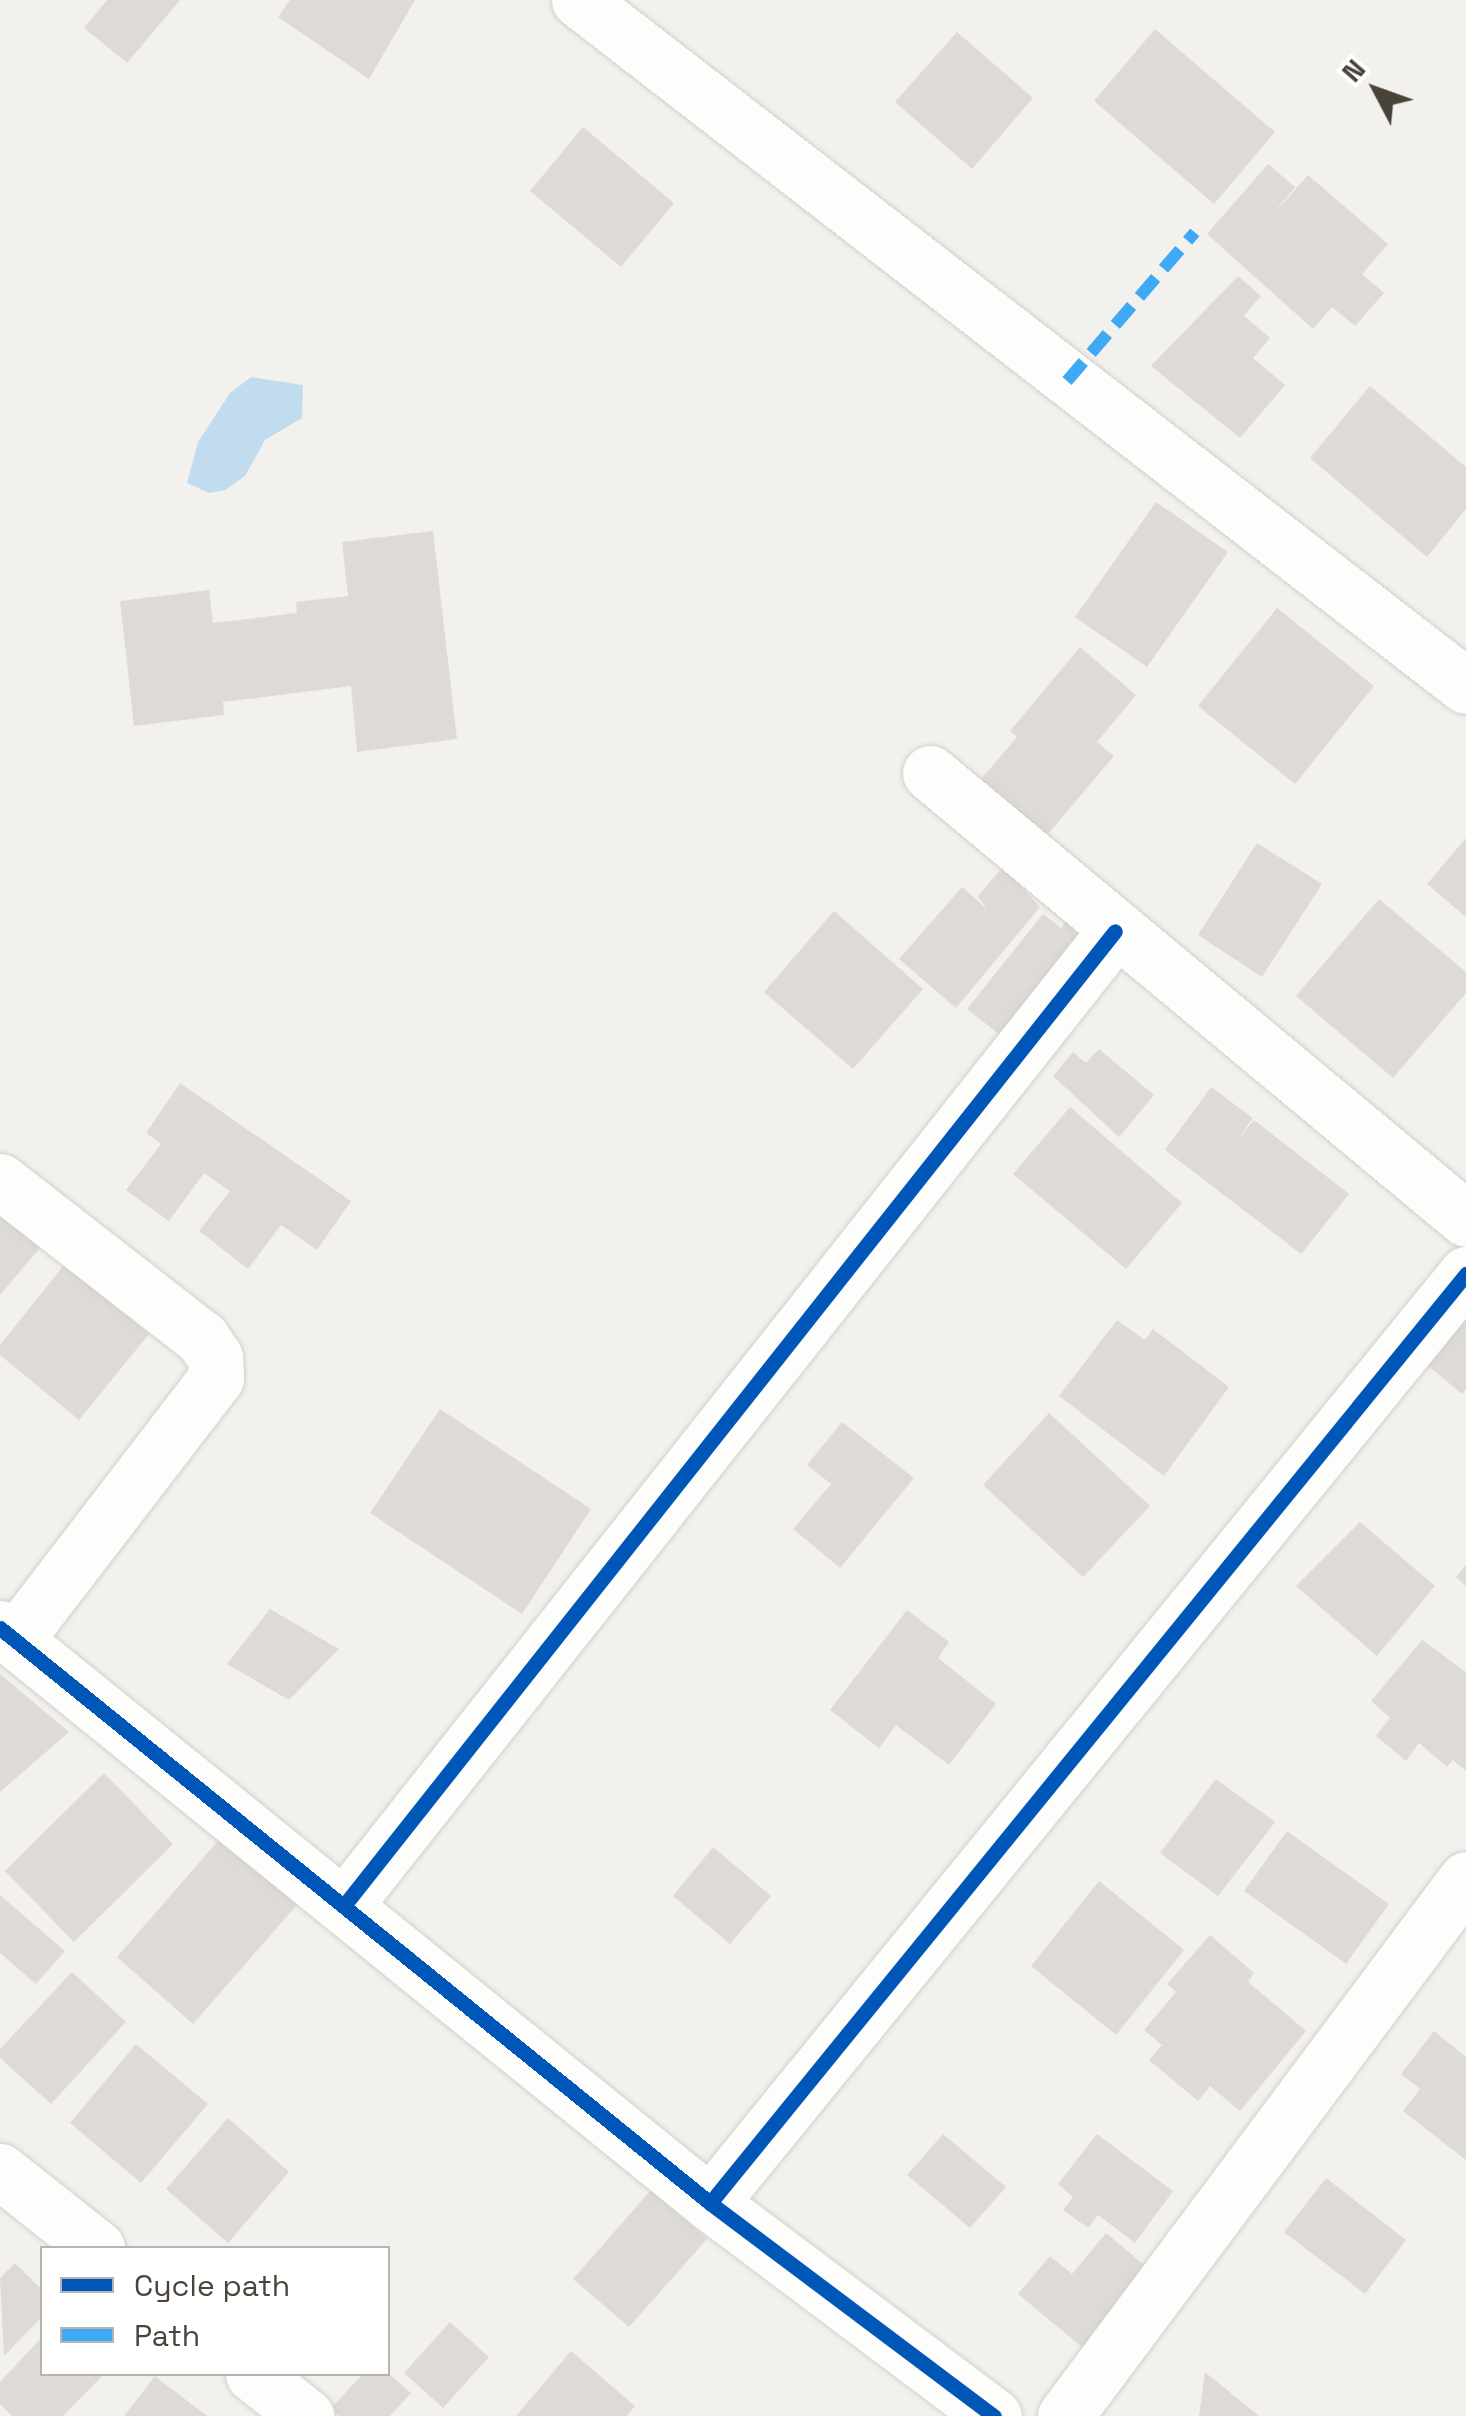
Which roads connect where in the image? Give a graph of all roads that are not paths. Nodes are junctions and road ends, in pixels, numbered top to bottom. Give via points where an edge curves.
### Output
1 (579, 0) edge
2 (1466, 686) edge
3 (930, 773) dead end
4 (1115, 931) junction
5 (0, 1181) edge
6 (1466, 1219) edge
7 (1466, 1274) edge
8 (8, 1634) edge
9 (1466, 1879) edge
10 (346, 1903) junction
11 (0, 2171) edge
12 (710, 2203) junction
13 (94, 2246) edge
14 (256, 2376) edge
15 (306, 2416) edge
16 (994, 2416) edge
17 (1065, 2416) edge

1 - 2 street
3 - 4 street
4 - 6 street
4 - 10 street
5 - 8 street via 202,1338 216,1357 216,1378
7 - 12 street
8 - 10 street
9 - 17 street
10 - 12 street
11 - 13 street
12 - 16 street
14 - 15 street

